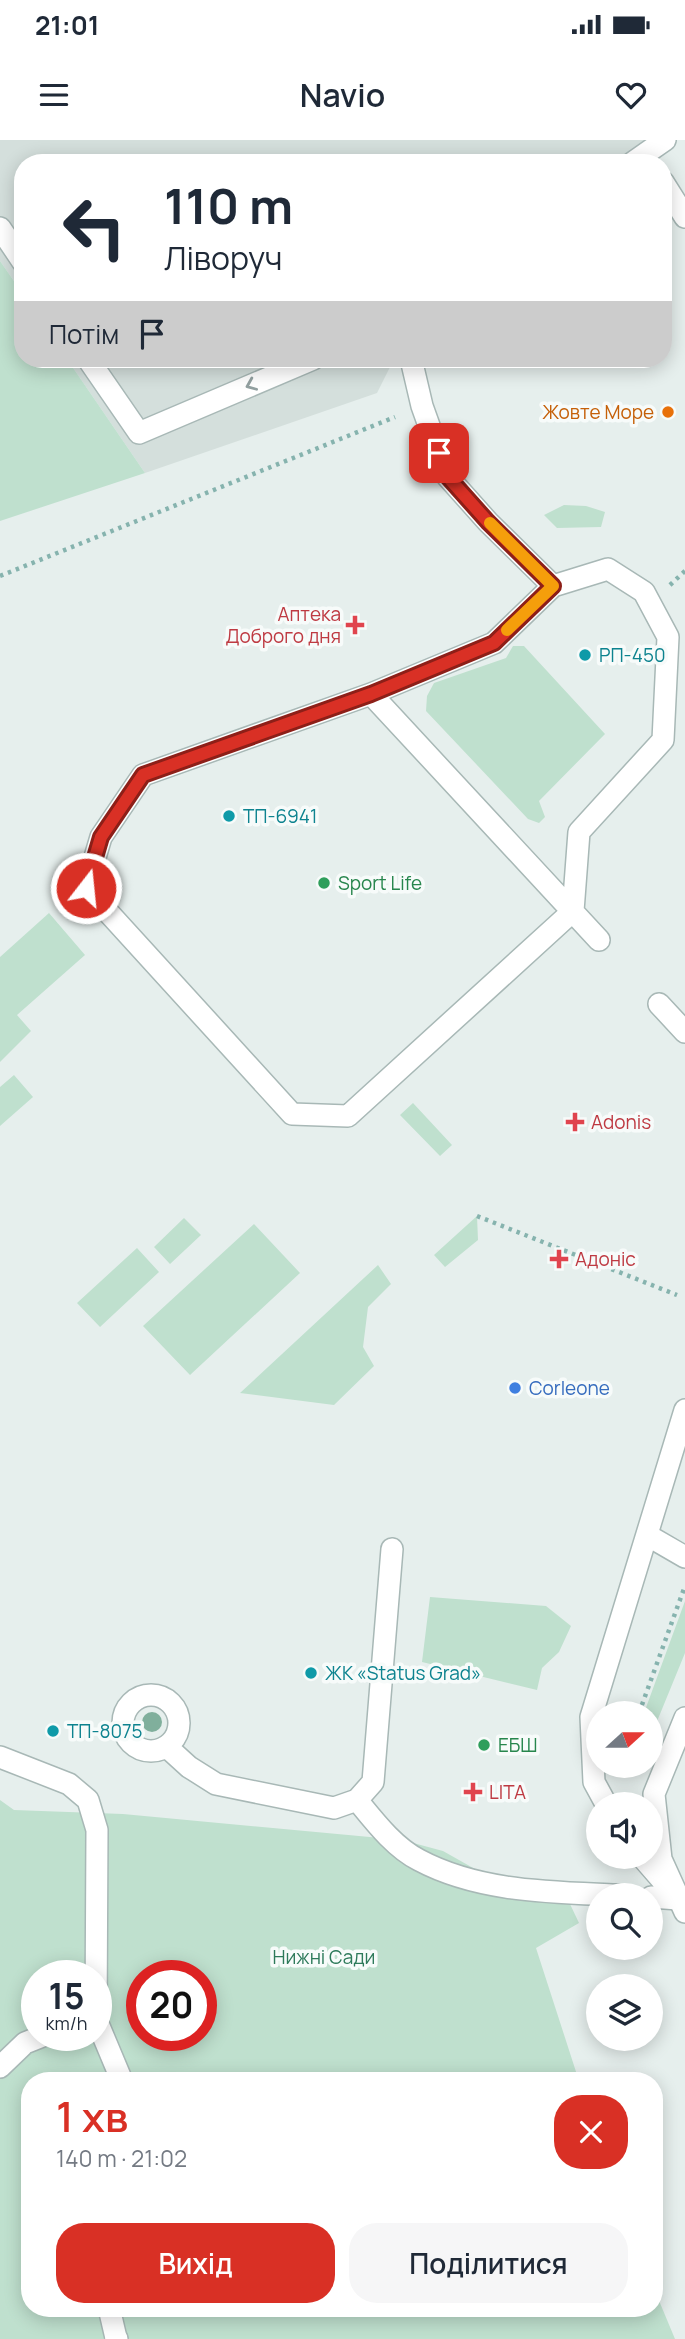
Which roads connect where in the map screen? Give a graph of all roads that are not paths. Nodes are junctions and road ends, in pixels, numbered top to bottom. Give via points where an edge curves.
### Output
1 (665, 140) edge
2 (643, 154) edge
3 (672, 196) edge
4 (685, 217) edge
5 (0, 228) edge
6 (14, 249) edge
7 (94, 368) edge
8 (292, 368) edge
9 (413, 368) edge
10 (553, 586) junction
11 (371, 694) junction
12 (573, 911) junction
13 (599, 940) dead end
14 (659, 1004) dead end
15 (685, 1032) edge
16 (685, 1410) edge
17 (647, 1535) junction
18 (392, 1549) dead end
19 (685, 1557) edge
20 (685, 1718) edge
21 (167, 1747) dead end
22 (0, 1757) edge
23 (599, 1792) edge
24 (357, 1800) junction
25 (653, 1869) edge
26 (586, 1893) edge
27 (663, 1899) edge
28 (683, 1902) edge
29 (21, 2047) edge
30 (0, 2067) edge
31 (118, 2072) edge
32 (111, 2317) edge
33 (117, 2338) edge

1 - 2 street
3 - 4 street
5 - 6 street
8 -> 7 street via 139,433
9 - 10 street via 447,476
10 - 11 street via 494,643
10 - 12 street via 608,569 644,592 668,636 663,740 579,832
11 - 12 street
11 - 12 street via 143,775 101,837 86,888 292,1114 348,1116
12 - 13 street
14 - 15 street
16 - 17 street
17 - 19 street
17 - 23 street via 592,1717 594,1782
18 - 24 street via 373,1782
20 - 28 street via 654,1794 661,1859
21 - 24 street via 216,1784 334,1808
22 - 31 street via 69,1784 88,1800 97,1830 96,2019
24 - 26 street via 380,1829 418,1860 476,1882
25 - 28 street
27 - 28 street
29 - 30 street
32 - 33 street

